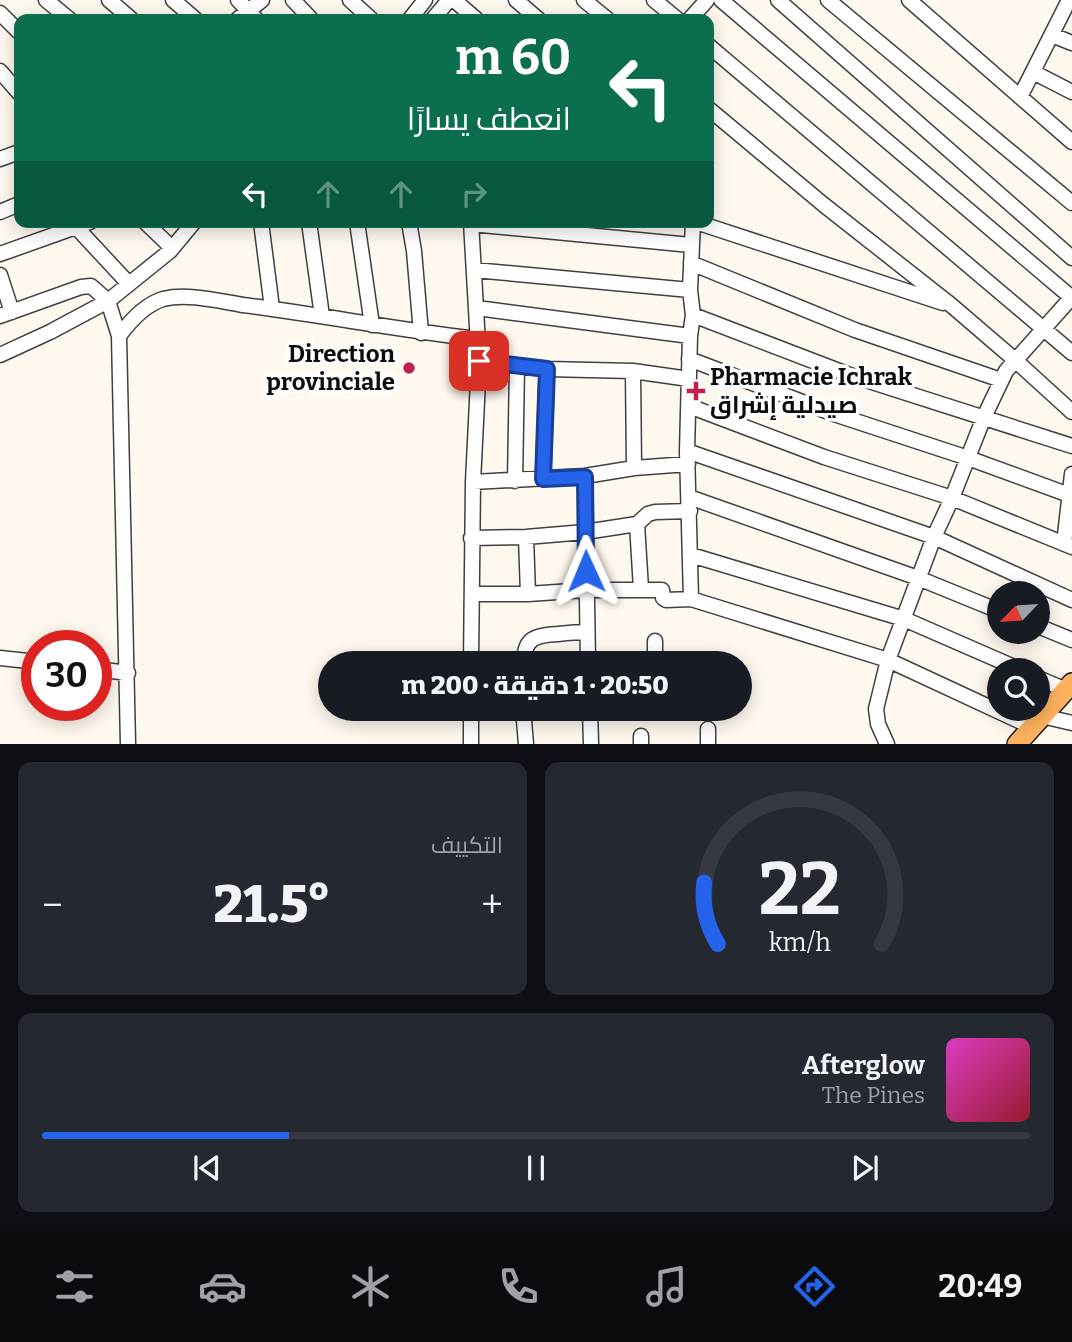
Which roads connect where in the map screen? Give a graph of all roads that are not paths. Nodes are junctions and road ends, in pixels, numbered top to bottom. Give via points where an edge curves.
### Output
1 (47, 0) edge
2 (109, 0) edge
3 (173, 0) edge
4 (262, 0) edge
5 (293, 0) edge
6 (350, 0) edge
7 (425, 0) edge
8 (451, 0) edge
9 (516, 0) edge
10 (584, 0) edge
11 (654, 0) edge
12 (707, 0) edge
13 (721, 0) edge
14 (778, 0) edge
15 (828, 0) edge
16 (909, 0) edge
17 (1069, 0) edge
18 (245, 12) edge
19 (0, 13) edge
20 (63, 14) edge
21 (125, 14) edge
22 (189, 14) edge
23 (306, 14) edge
24 (365, 14) edge
25 (414, 14) edge
26 (438, 14) edge
27 (469, 14) edge
28 (532, 14) edge
29 (601, 14) edge
30 (671, 14) edge
31 (694, 14) edge
32 (14, 27) edge
33 (1052, 35) junction
34 (1072, 43) edge
35 (714, 50) edge
36 (0, 71) edge
37 (1033, 72) junction
38 (14, 87) edge
39 (1072, 92) edge
40 (1020, 97) junction
41 (714, 113) edge
42 (1072, 142) edge
43 (0, 143) edge
44 (10, 156) edge
45 (1072, 203) edge
46 (75, 228) edge
47 (86, 228) edge
48 (151, 228) edge
49 (189, 228) edge
50 (262, 228) edge
51 (310, 228) edge
52 (358, 228) edge
53 (411, 228) edge
54 (471, 228) edge
55 (521, 228) edge
56 (694, 228) edge
57 (714, 228) edge
58 (691, 245) junction
59 (172, 248) junction
60 (0, 254) edge
61 (1072, 258) edge
62 (691, 264) junction
63 (474, 270) junction
64 (0, 275) edge
65 (129, 284) junction
66 (691, 290) junction
67 (1072, 297) edge
68 (108, 301) junction
69 (951, 305) junction
70 (272, 308) junction
71 (477, 308) junction
72 (6, 314) edge
73 (692, 315) junction
74 (322, 316) junction
75 (372, 325) junction
76 (1044, 328) junction
77 (421, 333) junction
78 (690, 335) junction
79 (119, 337) junction
80 (478, 339) junction
81 (1072, 353) edge
82 (0, 355) edge
83 (689, 359) junction
84 (1015, 360) junction
85 (479, 361) junction
86 (517, 366) junction
87 (547, 369) junction
88 (633, 371) junction
89 (689, 379) junction
90 (1001, 380) junction
91 (689, 406) junction
92 (1072, 412) edge
93 (984, 417) junction
94 (1072, 446) edge
95 (688, 457) junction
96 (968, 458) junction
97 (634, 468) junction
98 (1072, 474) edge
99 (585, 477) junction
100 (543, 479) junction
101 (515, 481) junction
102 (472, 482) junction
103 (1070, 496) edge
104 (952, 498) junction
105 (689, 504) junction
106 (637, 524) junction
107 (585, 532) junction
108 (526, 537) junction
109 (934, 537) junction
110 (471, 538) junction
111 (1068, 546) edge
112 (691, 555) junction
113 (918, 578) junction
114 (641, 589) junction
115 (586, 590) junction
116 (472, 594) junction
117 (528, 594) junction
118 (691, 600) junction
119 (1072, 600) edge
120 (987, 606) edge
121 (904, 619) junction
122 (1050, 631) edge
123 (587, 632) junction
124 (1072, 640) edge
125 (655, 641) dead end
126 (471, 651) edge
127 (526, 651) edge
128 (588, 651) edge
129 (655, 651) edge
130 (0, 658) edge
131 (993, 658) edge
132 (21, 660) edge
133 (888, 660) junction
134 (112, 671) edge
135 (128, 673) junction
136 (1050, 681) edge
137 (1069, 687) edge
138 (471, 721) edge
139 (524, 721) edge
140 (590, 721) edge
141 (1037, 722) junction
142 (1072, 723) edge
143 (128, 744) edge
144 (471, 744) edge
145 (526, 744) edge
146 (591, 744) edge
147 (887, 744) edge
148 (1017, 744) edge

1 - 20 street
2 - 21 street
3 - 22 street
4 - 18 street
5 - 23 street
6 - 24 street
7 - 25 street
8 - 26 street
8 - 27 street
9 - 28 street
10 - 29 street
11 - 30 street
12 - 31 street
13 - 67 street
14 - 61 street
15 - 45 street
16 - 40 street
17 - 33 street
19 - 32 street
33 - 34 street
33 - 37 street
35 - 76 street
36 - 38 street
37 - 39 street
37 - 40 street
40 - 42 street
41 - 69 street
43 - 44 street
46 - 60 street
47 - 65 street
48 - 59 street
49 - 59 street
50 - 70 street
51 - 74 street
52 - 75 street
53 - 77 street
54 - 63 street
55 - 58 street
56 - 58 street
57 - 69 street
58 - 62 street
59 - 65 street
62 - 66 street
62 - 90 street via 855,330
63 - 66 street
63 - 71 street
64 - 72 street
65 - 68 street
66 - 73 street
67 - 76 street
68 - 72 street via 87,286
68 - 79 street
68 - 82 street
69 - 84 street
70 - 74 street
70 - 79 street via 187,297 165,299 139,313
71 - 78 street
71 - 80 street
73 - 78 street
73 - 93 street via 847,374
74 - 75 street
75 - 77 street
76 - 81 street
76 - 84 street
77 - 80 street
78 - 83 street
79 - 135 street
80 - 85 street
83 - 89 street
83 - 96 street
84 - 90 street
84 - 92 street
85 - 86 street
85 - 102 street
86 - 87 street
86 - 101 street
87 - 88 street
87 - 100 street
88 - 89 street
88 - 97 street
89 - 91 street
90 - 93 street
91 - 95 street
91 - 104 street via 824,457
93 - 94 street
93 - 96 street
95 - 97 street
95 - 105 street
95 - 109 street
96 - 103 street
96 - 104 street
97 - 99 street
98 - 103 street
99 - 100 street
99 - 107 street
100 - 101 street
101 - 102 street
102 - 110 street
103 - 111 street
104 - 109 street
104 - 111 street
105 - 106 street via 648,514
105 - 112 street
105 - 113 street
106 - 107 street
106 - 114 street
107 - 108 street
107 - 115 street
108 - 110 street
108 - 117 street
109 - 113 street
109 - 119 street
110 - 116 street
112 - 118 street
112 - 121 street
113 - 120 street
113 - 121 street
114 - 115 street
114 - 118 street via 662,590 666,600
115 - 117 street
115 - 123 street
116 - 117 street
116 - 126 street
118 - 133 street
121 - 131 street
121 - 133 street
122 - 124 street
123 - 127 street via 535,637
123 - 128 street
125 - 129 street
130 - 132 street
133 - 141 street
133 - 147 street via 876,709
134 - 135 street
135 - 143 street
136 - 137 street
137 - 141 main road
138 - 144 street
139 - 145 street
140 - 146 street
141 - 142 street
141 - 148 main road

